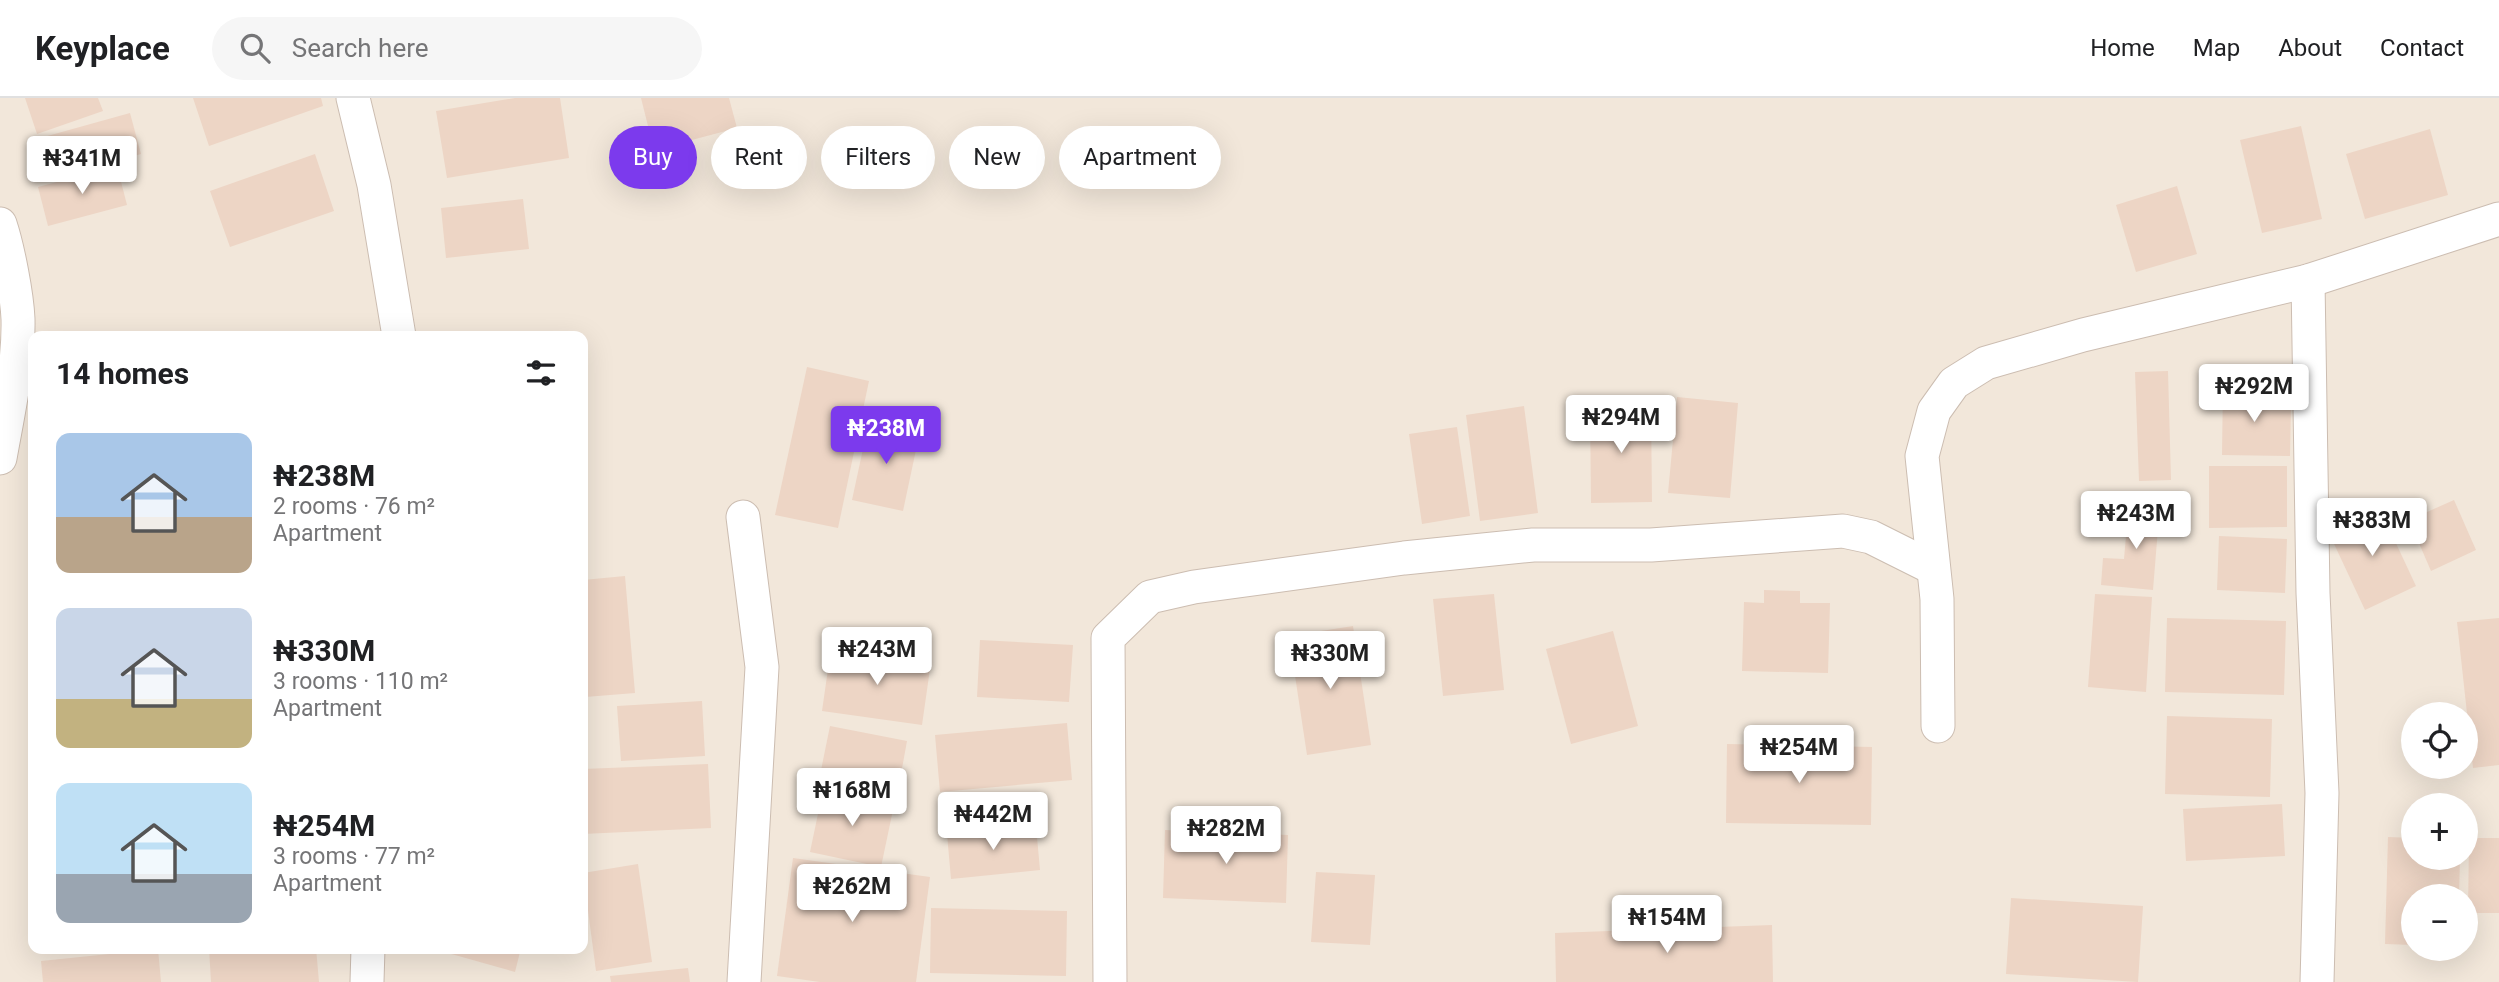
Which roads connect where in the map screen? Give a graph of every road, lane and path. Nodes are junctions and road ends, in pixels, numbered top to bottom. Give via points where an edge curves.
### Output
1 (354, 98) edge
2 (2499, 219) edge
3 (0, 224) edge
4 (2308, 281) junction
5 (398, 331) edge
6 (0, 458) edge
7 (743, 517) dead end
8 (1933, 568) junction
9 (1938, 726) dead end
10 (368, 954) edge
11 (368, 982) edge
12 (744, 982) edge
13 (1110, 982) edge
14 (2317, 982) edge

1 - 5 street
2 - 4 street
3 - 6 street via 18,318
4 - 8 street via 1986,363 1954,383 1934,411 1922,456
4 - 14 street via 2313,593 2322,793
7 - 12 street via 762,667
8 - 9 street
8 - 13 street via 1871,537 1843,531 1651,545 1534,545 1339,567 1150,597 1108,638
10 - 11 street

